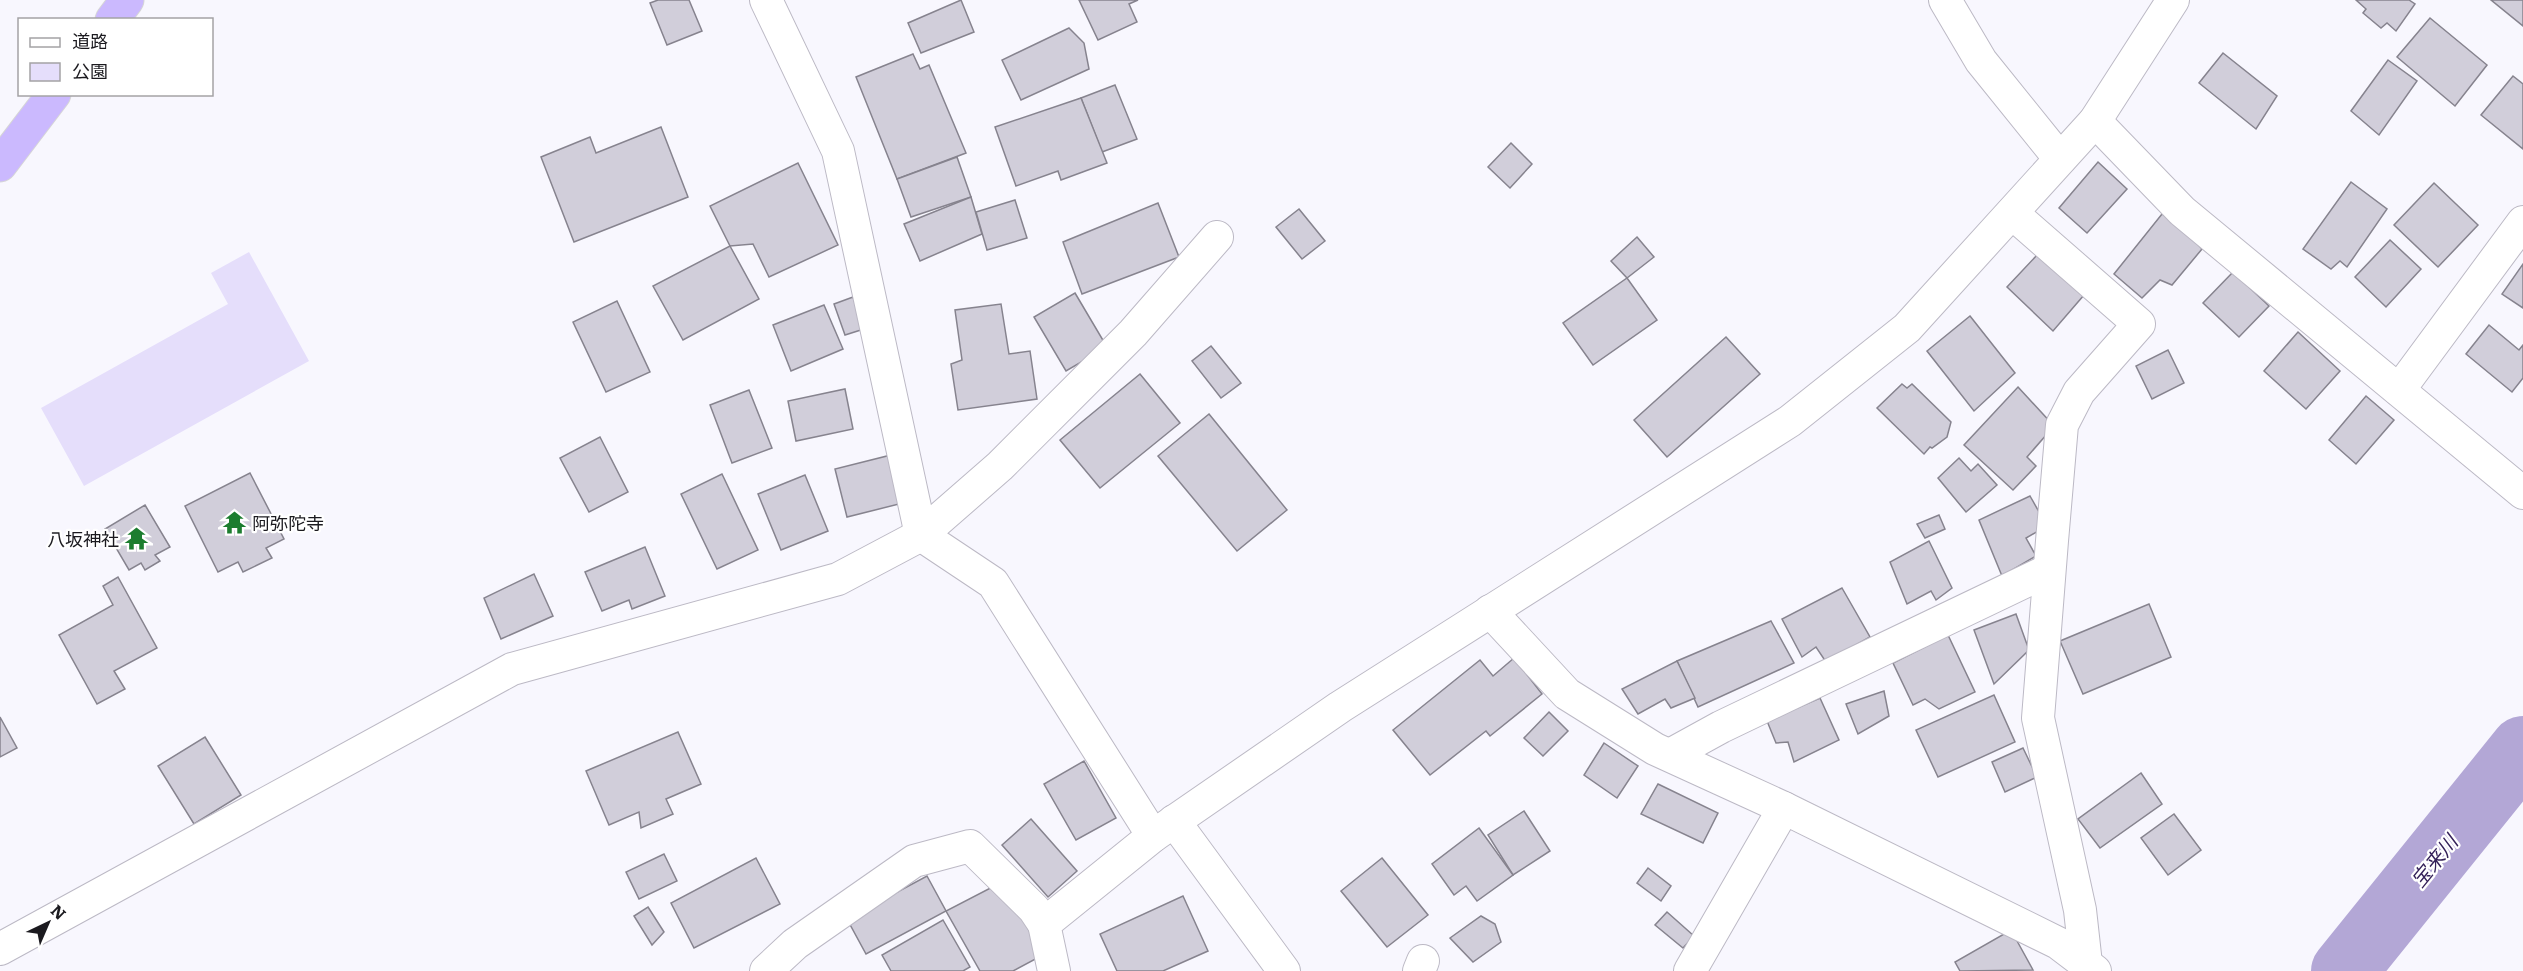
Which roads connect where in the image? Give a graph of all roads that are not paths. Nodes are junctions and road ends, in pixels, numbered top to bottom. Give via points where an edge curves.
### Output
1 (128, 0) edge
2 (766, 0) edge
3 (1945, 0) edge
4 (2173, 0) edge
5 (114, 18) edge
6 (52, 96) edge
7 (2095, 121) junction
8 (2060, 159) junction
9 (0, 165) edge
10 (2012, 213) junction
11 (2523, 222) edge
12 (1217, 237) dead end
13 (2399, 390) junction
14 (2523, 493) edge
15 (921, 535) junction
16 (2049, 570) junction
17 (1490, 611) junction
18 (1670, 755) junction
19 (1784, 808) junction
20 (1163, 828) junction
21 (1044, 924) junction
22 (0, 949) edge
23 (2090, 968) edge
24 (766, 971) edge
25 (1054, 971) edge
26 (1284, 971) edge
27 (1690, 971) edge

1 - 5 highway
2 - 15 street via 838,151
3 - 8 street via 1981,61
4 - 7 street
6 - 9 highway
7 - 8 street
7 - 13 street via 2182,211
8 - 10 street
10 - 16 street via 2139,324 2079,392 2062,425
10 - 17 street via 1907,328 1790,420
11 - 13 street
12 - 15 street via 1133,333 1000,466
13 - 14 street
15 - 20 street via 993,583
15 - 22 street via 838,579 512,669
16 - 18 street
16 - 23 street via 2038,718
17 - 18 street via 1567,694
17 - 20 street
18 - 19 street
19 - 23 street via 2058,943
19 - 27 street
20 - 21 street
20 - 26 street
21 - 24 street via 1034,909 970,846 914,861 795,944
21 - 25 street

